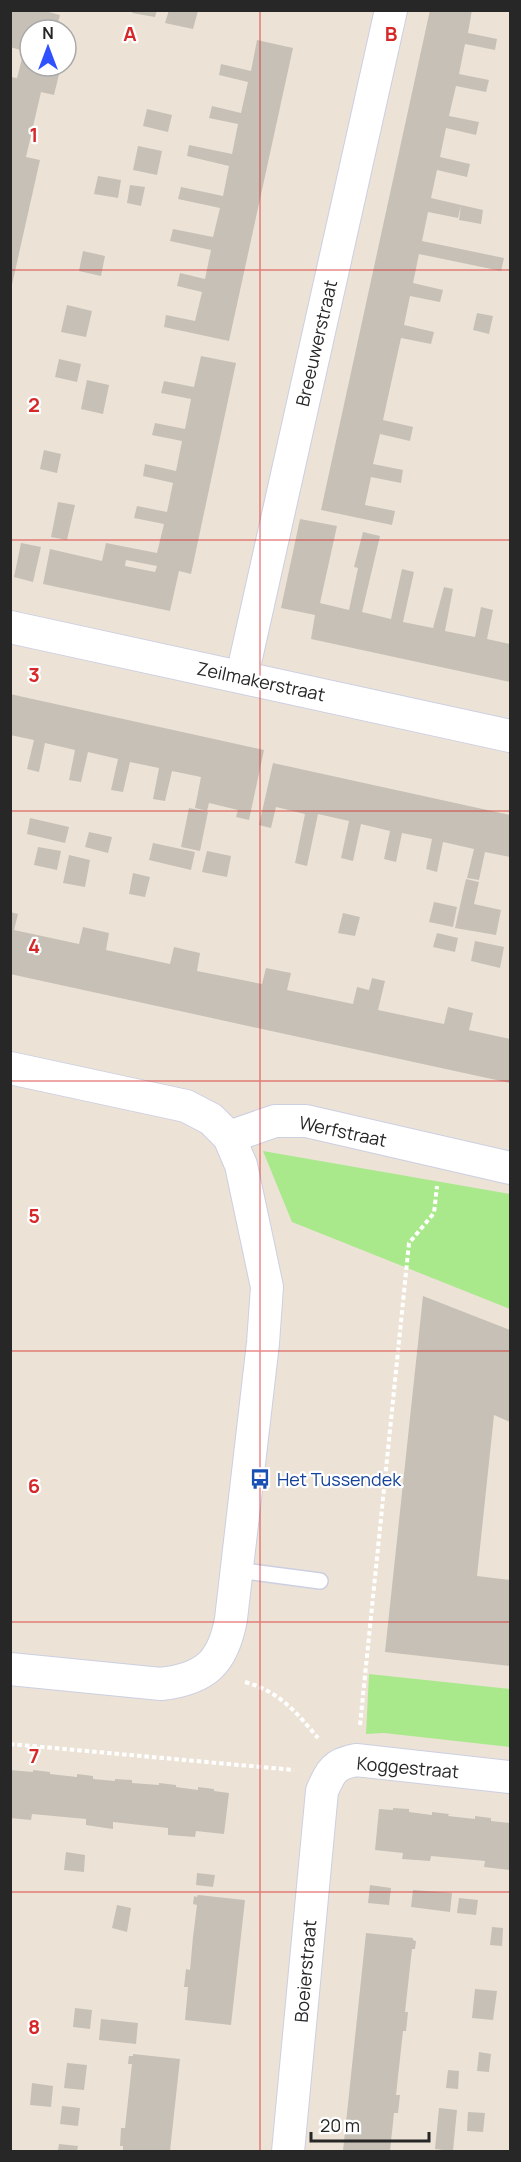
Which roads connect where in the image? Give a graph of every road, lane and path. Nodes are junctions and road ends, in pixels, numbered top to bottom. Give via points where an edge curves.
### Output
1 (391, 10) edge
2 (10, 627) edge
3 (242, 676) junction
4 (510, 736) edge
5 (10, 1068) edge
6 (229, 1137) junction
7 (441, 1153) junction
8 (510, 1168) edge
9 (237, 1570) junction
10 (320, 1581) dead end
11 (10, 1669) edge
12 (203, 1671) junction
13 (10, 1744) edge
14 (337, 1772) junction
15 (510, 1777) edge
16 (288, 2151) edge

1 - 3 street, Breeuwerstraat
2 - 3 street, Zeilmakerstraat
3 - 4 street, Zeilmakerstraat
5 - 6 street via 186,1106 211,1119
6 - 7 street, Werfstraat via 275,1122 297,1121
6 - 9 street via 241,1165 267,1287
7 - 8 street, Werfstraat
7 - 14 path via 434,1213 409,1243
9 - 10 lane
9 - 12 street via 226,1644
11 - 12 street via 161,1684 183,1682
12 - 14 path via 259,1686 290,1705
13 - 14 path
14 - 15 street, Koggestraat
14 - 16 street, Boeierstraat

